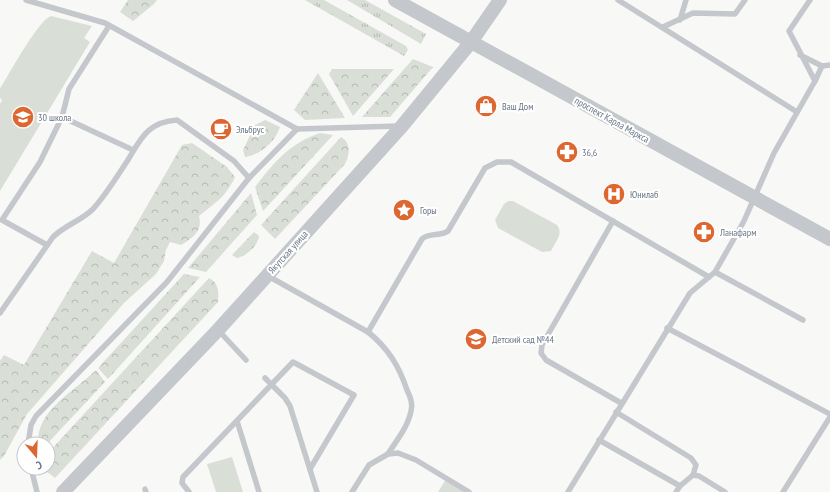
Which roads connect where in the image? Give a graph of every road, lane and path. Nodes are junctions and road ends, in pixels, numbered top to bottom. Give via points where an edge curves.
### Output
1 (26, 0) edge
2 (395, 0) edge
3 (500, 0) edge
4 (618, 0) edge
5 (686, 0) edge
6 (745, 0) edge
7 (810, 0) edge
8 (680, 20) junction
9 (109, 26) junction
10 (663, 27) junction
11 (471, 42) junction
12 (800, 54) junction
13 (830, 65) edge
14 (822, 66) junction
15 (815, 81) junction
16 (797, 112) junction
17 (62, 117) junction
18 (402, 126) junction
19 (297, 129) junction
20 (133, 150) junction
21 (249, 178) junction
22 (754, 198) junction
23 (613, 221) junction
24 (830, 240) edge
25 (47, 245) junction
26 (715, 272) junction
27 (267, 275) junction
28 (709, 277) junction
29 (0, 313) edge
30 (803, 320) dead end
31 (667, 328) junction
32 (218, 330) junction
33 (368, 332) junction
34 (246, 360) dead end
35 (265, 378) dead end
36 (272, 385) junction
37 (621, 403) junction
38 (616, 412) junction
39 (830, 416) edge
40 (237, 421) junction
41 (29, 436) edge
42 (599, 440) junction
43 (388, 454) junction
44 (310, 469) junction
45 (693, 475) junction
46 (33, 476) edge
47 (680, 486) junction
48 (37, 492) edge
49 (63, 492) edge
50 (189, 492) edge
51 (259, 492) edge
52 (317, 492) edge
53 (352, 492) edge
54 (469, 492) edge
55 (568, 492) edge
56 (676, 492) edge
57 (725, 492) edge
58 (783, 492) edge

1 - 9 lane
2 - 11 street, проспект Карла Маркса
3 - 11 street, Якутская улица
4 - 10 lane
5 - 8 lane
6 - 8 lane via 735,14 694,13
7 - 12 lane via 789,31
8 - 10 lane
9 - 17 lane via 69,89
9 - 19 lane
10 - 16 lane
11 - 18 street, Якутская улица
11 - 22 street, проспект Карла Маркса
12 - 14 lane
12 - 15 lane
13 - 14 lane
14 - 15 lane
15 - 16 lane
16 - 22 lane via 774,153
17 - 20 lane
17 - 25 lane via 40,162 2,220
18 - 19 lane
18 - 27 street, Якутская улица
19 - 21 lane
20 - 21 lane via 149,129 167,121 177,120 234,161
20 - 25 lane via 94,208 83,218 61,230
21 - 41 lane via 167,282 36,416 31,424
22 - 24 street, проспект Карла Маркса
22 - 26 lane
23 - 28 lane
23 - 33 lane via 511,162 492,164 485,168 448,230 442,234 429,234 422,239
23 - 37 lane via 542,345 541,353 546,360
25 - 29 lane
26 - 28 lane
26 - 30 lane
27 - 32 street, Якутская улица
27 - 33 lane
28 - 31 lane via 690,293
31 - 37 lane
31 - 39 lane
32 - 34 lane
32 - 49 street, Якутская улица
33 - 43 lane via 380,342 396,364 410,396 412,409 407,423
35 - 36 lane
36 - 40 lane
36 - 44 lane via 290,406
36 - 44 lane via 293,362 354,395
37 - 38 lane
38 - 42 lane
38 - 45 lane via 691,458 696,465
39 - 58 lane
40 - 50 lane via 183,477 182,483
40 - 51 lane
42 - 47 lane
42 - 55 lane
43 - 53 lane via 369,465
43 - 54 lane via 398,453 416,460
44 - 52 lane
45 - 47 lane
45 - 57 lane
46 - 48 lane
47 - 56 lane

